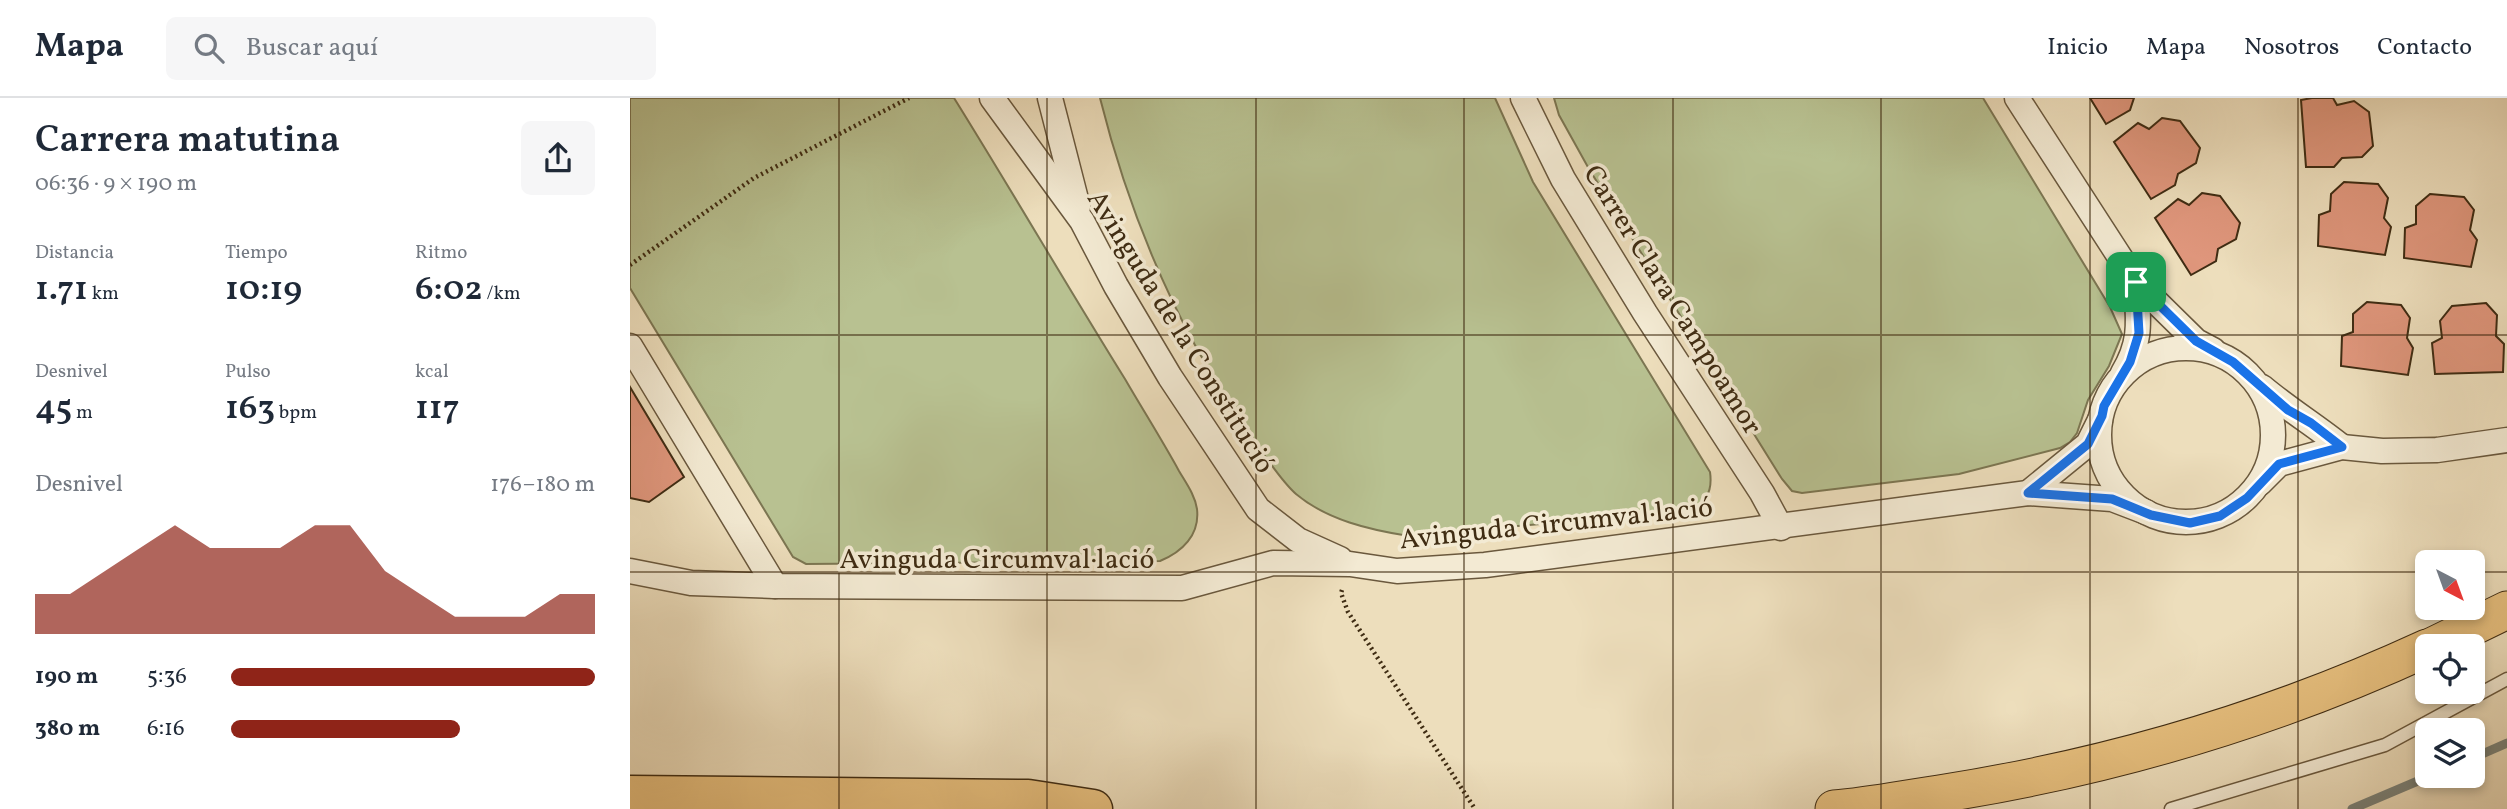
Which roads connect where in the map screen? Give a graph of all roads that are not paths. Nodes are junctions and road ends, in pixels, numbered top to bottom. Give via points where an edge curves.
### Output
1 (992, 98) edge
2 (1050, 98) edge
3 (1523, 98) edge
4 (2017, 98) edge
5 (1082, 221) junction
6 (2136, 282) junction
7 (630, 346) edge
8 (2226, 358) junction
9 (2117, 382) junction
10 (2256, 382) junction
11 (2102, 416) junction
12 (2507, 440) edge
13 (2342, 447) junction
14 (2252, 491) junction
15 (2028, 493) junction
16 (2146, 512) junction
17 (1781, 527) junction
18 (1350, 564) junction
19 (630, 571) edge
20 (775, 586) junction
21 (2507, 610) edge
22 (2458, 634) edge
23 (2415, 653) edge
24 (2507, 679) edge
25 (630, 795) edge
26 (1093, 809) edge
27 (1833, 809) edge
28 (2171, 809) edge

1 - 5 street, Avinguda de la Constitució
2 - 5 street
3 - 17 street, Carrer Clara Campoamor via 1563,179
4 - 6 street
5 - 18 street, Avinguda de la Constitució via 1170,377 1258,509 1298,540
6 - 8 street via 2196,341
6 - 9 street via 2139,333 2130,362
7 - 20 street
8 - 9 street via 2206,350 2176,348 2140,361
8 - 10 street
9 - 11 street
10 - 13 street
10 - 14 street via 2272,418 2272,448 2265,473
11 - 15 street via 2088,444
11 - 16 street via 2102,458 2114,485
12 - 13 street via 2437,450
13 - 14 street via 2279,464
14 - 16 street via 2220,516 2190,523
15 - 16 street, Avinguda Circumval·lació via 2112,499
15 - 17 street, Avinguda Circumval·lació
17 - 18 street, Avinguda Circumval·lació via 1485,565 1396,571
18 - 20 street, Avinguda Circumval·lació via 1273,563 1181,588
19 - 20 street, Avinguda Circumval·lació via 691,583
21 - 22 main road
23 - 27 main road via 2285,705 2109,759 2009,783
24 - 28 lane via 2385,745
25 - 26 highway via 1028,799

